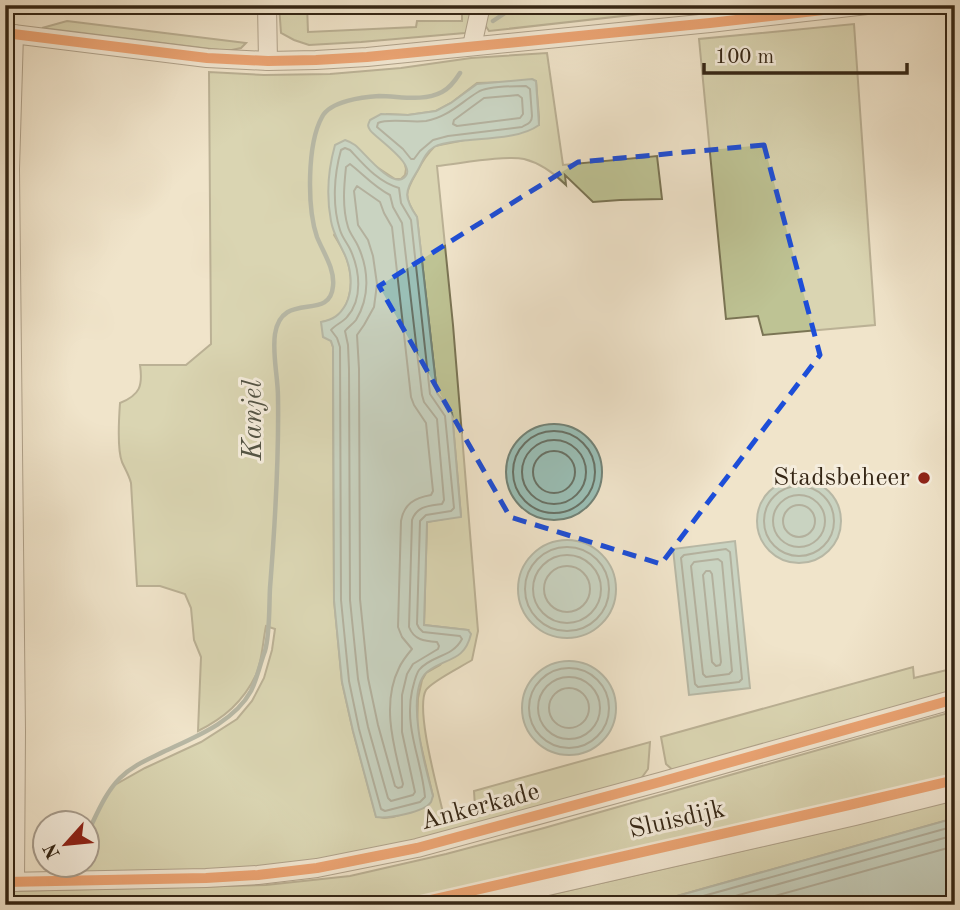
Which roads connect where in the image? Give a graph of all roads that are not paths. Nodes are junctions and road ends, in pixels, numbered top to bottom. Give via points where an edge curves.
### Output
1 (267, 5) edge
2 (481, 5) edge
3 (867, 5) edge
4 (10, 34) edge
5 (472, 46) junction
6 (268, 61) junction
7 (955, 699) edge
8 (955, 791) edge
9 (10, 882) edge
10 (464, 905) edge

1 - 6 street
2 - 5 street
3 - 5 street
4 - 6 street
4 - 9 street via 16,731
5 - 6 street
7 - 9 street, Ankerkade via 416,848 317,868 206,878
8 - 10 street, Sluisdijk

